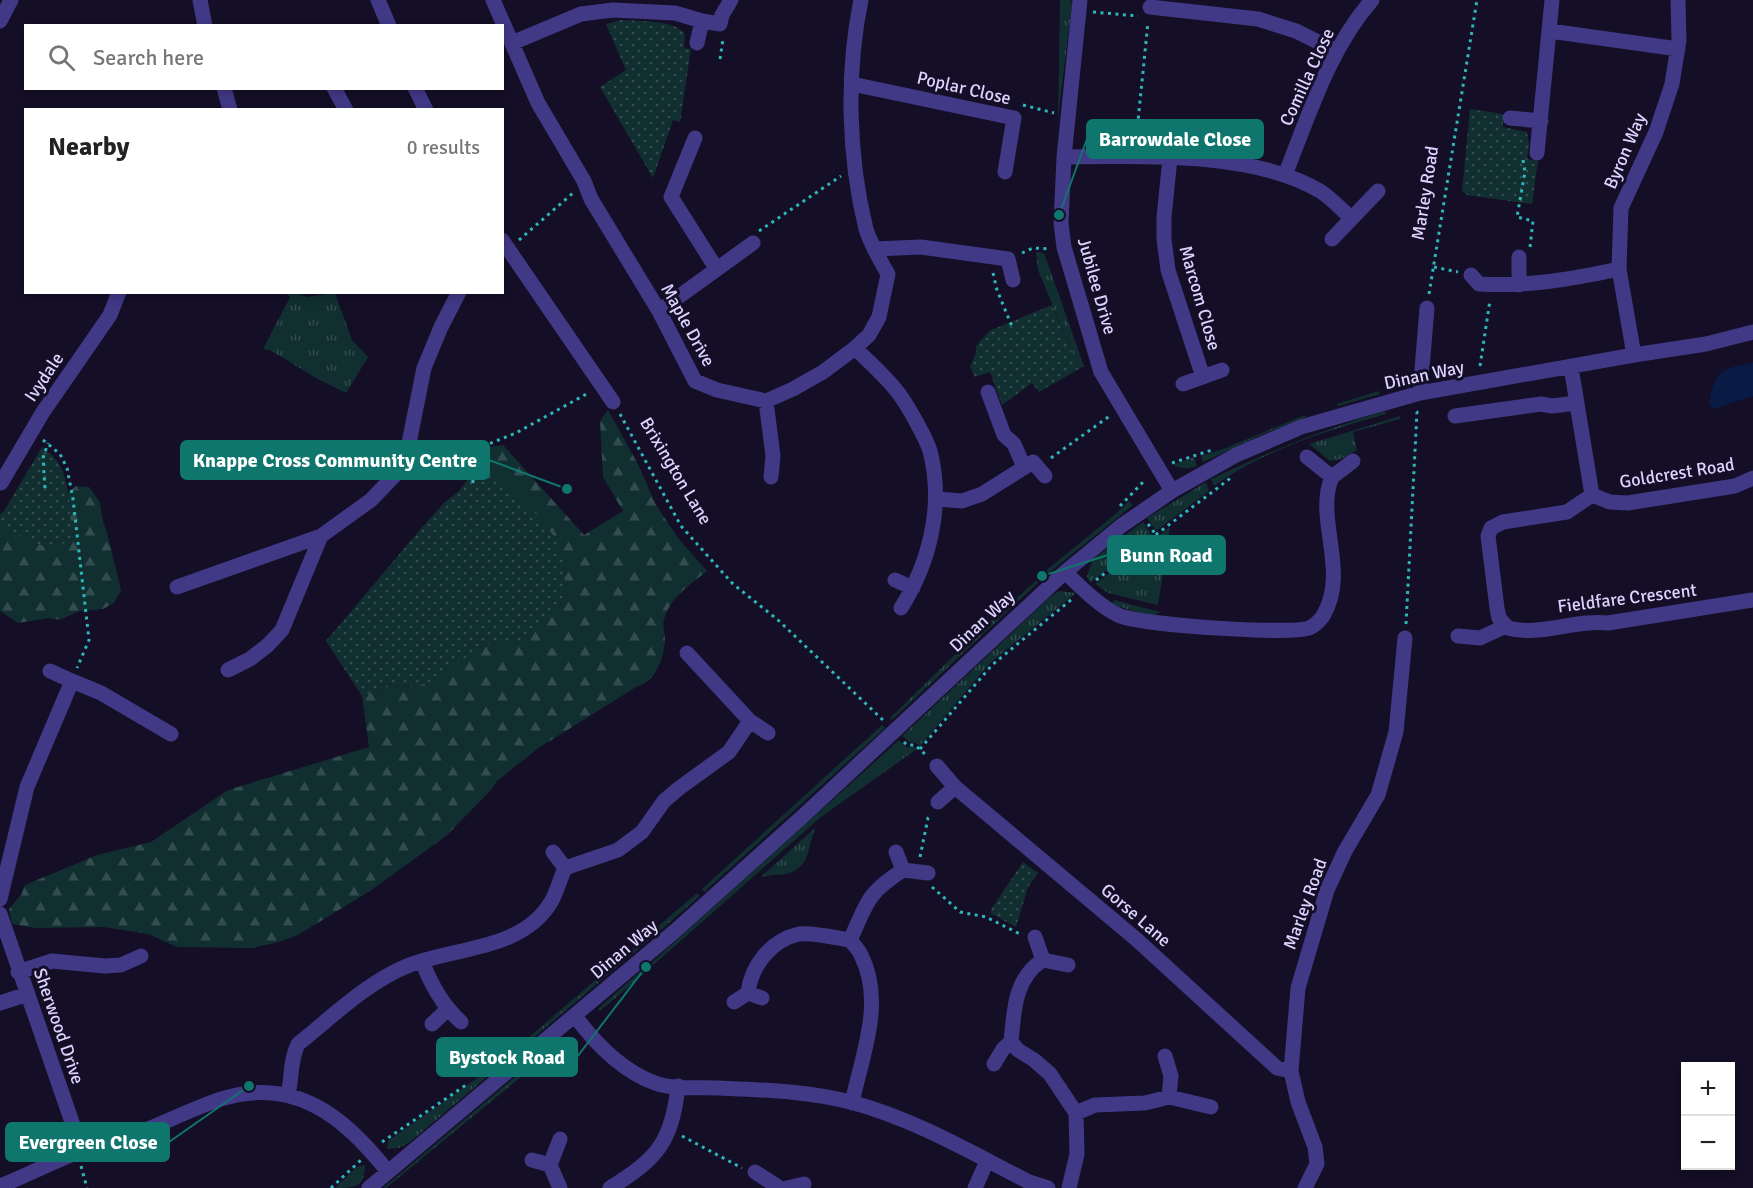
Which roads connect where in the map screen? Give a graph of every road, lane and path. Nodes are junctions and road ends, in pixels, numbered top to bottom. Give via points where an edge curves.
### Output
1 (11, 0) edge
2 (200, 0) edge
3 (378, 0) edge
4 (493, 0) edge
5 (730, 0) edge
6 (861, 0) edge
7 (1372, 0) edge
8 (1477, 0) edge
9 (1552, 0) edge
10 (1678, 0) edge
11 (1079, 5) edge
12 (1175, 5) edge
13 (1150, 7) dead end
14 (0, 21) edge
15 (702, 21) junction
16 (205, 24) edge
17 (388, 24) edge
18 (504, 24) edge
19 (720, 24) junction
20 (504, 25) edge
21 (1550, 31) junction
22 (512, 43) junction
23 (697, 43) dead end
24 (1678, 49) junction
25 (1336, 51) junction
26 (720, 59) dead end
27 (852, 84) junction
28 (226, 90) edge
29 (335, 90) edge
30 (416, 90) edge
31 (230, 108) edge
32 (345, 108) edge
33 (425, 108) edge
34 (1045, 110) dead end
35 (1056, 113) dead end
36 (1510, 118) dead end
37 (1541, 121) junction
38 (695, 138) dead end
39 (1532, 155) joint
40 (1064, 157) junction
41 (1134, 158) junction
42 (1170, 158) junction
43 (856, 170) junction
44 (1005, 172) dead end
45 (1285, 175) junction
46 (584, 181) junction
47 (1378, 191) dead end
48 (1351, 218) junction
49 (1332, 239) dead end
50 (753, 243) joint
51 (506, 245) edge
52 (1064, 247) junction
53 (874, 249) junction
54 (991, 257) junction
55 (1519, 257) joint
56 (1008, 259) junction
57 (1434, 267) junction
58 (716, 268) junction
59 (1619, 269) junction
60 (1471, 275) joint
61 (1013, 280) dead end
62 (1493, 285) junction
63 (1519, 285) junction
64 (118, 294) edge
65 (458, 294) edge
66 (1427, 308) joint
67 (659, 311) junction
68 (1013, 329) dead end
69 (1753, 332) edge
70 (855, 348) junction
71 (1634, 355) junction
72 (1480, 366) dead end
73 (1571, 367) junction
74 (1222, 370) dead end
75 (1203, 377) junction
76 (1183, 384) dead end
77 (602, 386) junction
78 (988, 392) dead end
79 (1420, 393) junction
80 (766, 401) junction
81 (614, 402) joint
82 (1577, 403) junction
83 (1123, 407) junction
84 (1406, 412) dead end
85 (1455, 416) dead end
86 (31, 433) junction
87 (48, 443) junction
88 (1307, 457) dead end
89 (1353, 461) dead end
90 (1036, 470) junction
91 (1234, 475) dead end
92 (771, 477) dead end
93 (1332, 477) junction
94 (1753, 478) edge
95 (1, 483) edge
96 (473, 483) dead end
97 (45, 488) dead end
98 (1172, 491) junction
99 (1592, 495) junction
100 (937, 499) junction
101 (321, 536) junction
102 (1065, 572) junction
103 (894, 580) dead end
104 (177, 587) dead end
105 (913, 588) junction
106 (1084, 590) junction
107 (1753, 600) edge
108 (901, 608) dead end
109 (1506, 626) junction
110 (1458, 636) dead end
111 (1406, 638) joint
112 (687, 652) dead end
113 (228, 670) dead end
114 (50, 671) dead end
115 (72, 681) junction
116 (878, 716) dead end
117 (750, 721) junction
118 (768, 732) dead end
119 (171, 734) dead end
120 (920, 749) dead end
121 (937, 766) dead end
122 (955, 787) junction
123 (938, 802) joint
124 (553, 852) dead end
125 (896, 852) dead end
126 (565, 868) junction
127 (918, 872) junction
128 (0, 899) edge
129 (0, 914) edge
130 (850, 940) junction
131 (1038, 948) junction
132 (141, 956) dead end
133 (422, 961) junction
134 (1068, 965) dead end
135 (18, 972) junction
136 (28, 994) junction
137 (734, 1002) dead end
138 (0, 1003) edge
139 (447, 1010) junction
140 (575, 1016) junction
141 (461, 1022) dead end
142 (432, 1024) dead end
143 (1011, 1042) junction
144 (1166, 1056) dead end
145 (994, 1064) dead end
146 (1291, 1071) junction
147 (678, 1086) junction
148 (288, 1095) junction
149 (1169, 1097) junction
150 (852, 1102) junction
151 (1211, 1107) dead end
152 (1076, 1113) junction
153 (669, 1131) junction
154 (561, 1139) dead end
155 (80, 1152) junction
156 (532, 1160) dead end
157 (987, 1161) junction
158 (550, 1165) junction
159 (388, 1172) junction
160 (755, 1172) joint
161 (804, 1184) dead end
162 (0, 1186) edge
163 (87, 1188) edge
164 (369, 1188) edge
165 (560, 1188) edge
166 (610, 1188) edge
167 (780, 1188) edge
168 (787, 1188) edge
169 (975, 1188) edge
170 (1048, 1188) edge
171 (1069, 1188) edge
172 (1305, 1188) edge

1 - 14 street
2 - 16 street
3 - 17 street
4 - 18 street, Maple Drive
5 - 19 street
6 - 27 street via 854,33
7 - 25 street, Comilla Close
8 - 57 path, Marley Road
9 - 21 street
10 - 24 street, Byron Way
11 - 40 street, Jubilee Drive
11 - 41 path via 1148,18
12 - 13 street
12 - 25 street via 1258,19 1296,31
15 - 19 street
15 - 22 street via 675,13 613,10 581,14
15 - 23 street
19 - 26 path via 724,32
20 - 22 street, Maple Drive
21 - 24 street
21 - 37 street
22 - 46 street, Maple Drive via 538,103
24 - 59 street, Byron Way via 1672,84 1656,132 1621,208
25 - 45 street, Comilla Close
27 - 43 street via 851,131
27 - 44 street, Poplar Close via 1014,118
28 - 31 street
29 - 32 street
30 - 33 street
34 - 35 path
36 - 37 street
37 - 39 street
38 - 58 street via 671,197
39 - 55 path via 1523,158 1517,217 1533,221 1529,251 1520,250
40 - 41 street
40 - 52 street, Jubilee Drive
41 - 42 street
42 - 45 street via 1228,163
42 - 75 street, Marcom Close via 1164,217 1167,260
43 - 50 path via 759,231
43 - 53 street
45 - 48 street via 1321,192
46 - 51 path
46 - 67 street, Maple Drive
47 - 48 street
48 - 49 street
50 - 58 street
51 - 77 street
52 - 56 path via 1033,248
52 - 83 street, Jubilee Drive via 1101,372
53 - 54 street via 921,246
53 - 70 street via 888,274 879,317 869,335
54 - 56 street
54 - 68 path via 997,290
55 - 63 street
56 - 61 street
57 - 60 path
57 - 66 path, Marley Road
58 - 67 street
59 - 63 street via 1564,281
59 - 71 street, Byron Way
60 - 62 street via 1479,284
62 - 63 street
62 - 72 path
64 - 86 street, Ivydale via 110,315
65 - 101 street via 424,368 408,448 394,476 371,500
66 - 79 street
67 - 80 street, Maple Drive via 695,381
69 - 71 street, Dinan Way
70 - 80 street via 793,390
70 - 100 street via 902,396 930,449
71 - 73 street, Dinan Way
73 - 79 street, Dinan Way
73 - 82 street
74 - 75 street, Marcom Close
75 - 76 street, Marcom Close
77 - 81 street
77 - 96 path via 516,433 471,450
78 - 90 street via 1004,435
79 - 98 street, Dinan Way via 1301,427 1236,455
80 - 92 street via 773,456
81 - 116 path, Brixington Lane via 681,526 733,584 778,620
82 - 85 street
82 - 99 street
83 - 90 path
83 - 98 street, Jubilee Drive
84 - 111 path via 1417,412
86 - 87 path
86 - 95 street, Ivydale
87 - 97 path via 43,458
87 - 115 path via 67,468 88,618 89,640
88 - 93 street
89 - 93 street
90 - 100 street via 962,501
91 - 106 path
93 - 106 street via 1326,495 1333,549 1332,587 1323,615 1310,628 1287,631 1139,622 1118,615
94 - 99 street, Goldcrest Road via 1735,486 1628,503
98 - 102 street, Dinan Way
99 - 109 street via 1567,512 1503,522 1491,528 1488,537 1497,608
100 - 105 street via 930,544
101 - 104 street
101 - 113 street via 282,630 250,659
102 - 106 street
102 - 140 street, Dinan Way via 802,817
103 - 105 street
105 - 108 street
106 - 120 path via 992,664
107 - 109 street, Fieldfare Crescent via 1608,623 1593,621 1531,630
109 - 110 street via 1480,638
111 - 146 street, Marley Road via 1396,732 1378,795 1327,890 1298,988
112 - 117 street
114 - 115 street
115 - 119 street via 101,693
115 - 128 street via 27,787
117 - 118 street
117 - 126 street via 729,752 664,801 642,832 618,850
121 - 122 street, Gorse Lane
122 - 123 street
122 - 146 street, Gorse Lane via 1136,939 1277,1068
123 - 127 path via 939,808 928,818
124 - 126 street
125 - 127 street
126 - 133 street via 552,902 521,931 477,948
127 - 130 street via 880,885 869,898
127 - 131 path via 960,912 986,917
129 - 135 street, Sherwood Drive
130 - 137 street via 801,934 782,940 765,954 750,982 755,996
130 - 150 street via 861,954 872,1003
131 - 134 street
131 - 143 street via 1020,986
132 - 135 street via 105,966 52,962
133 - 139 street
133 - 148 street via 387,976 298,1044
135 - 136 street, Sherwood Drive
136 - 138 street
136 - 155 street, Sherwood Drive
139 - 141 street
139 - 142 street
140 - 147 street via 592,1038 621,1063 656,1083
140 - 159 street, Dinan Way
143 - 145 street
143 - 152 street via 1050,1074
144 - 149 street via 1171,1076
146 - 172 street, Marley Road via 1315,1147 1317,1164
147 - 150 street via 797,1092
147 - 153 street
148 - 155 street via 249,1093 222,1099
148 - 159 street via 333,1116 351,1130
149 - 151 street
149 - 152 street via 1145,1103 1095,1105
150 - 157 street via 922,1127
152 - 171 street via 1077,1154
153 - 160 path via 748,1172
153 - 166 street via 650,1158
154 - 158 street
155 - 162 street
155 - 163 path
156 - 158 street
157 - 169 street
157 - 170 street
158 - 165 street
159 - 164 street, Dinan Way
160 - 167 street
161 - 168 street

